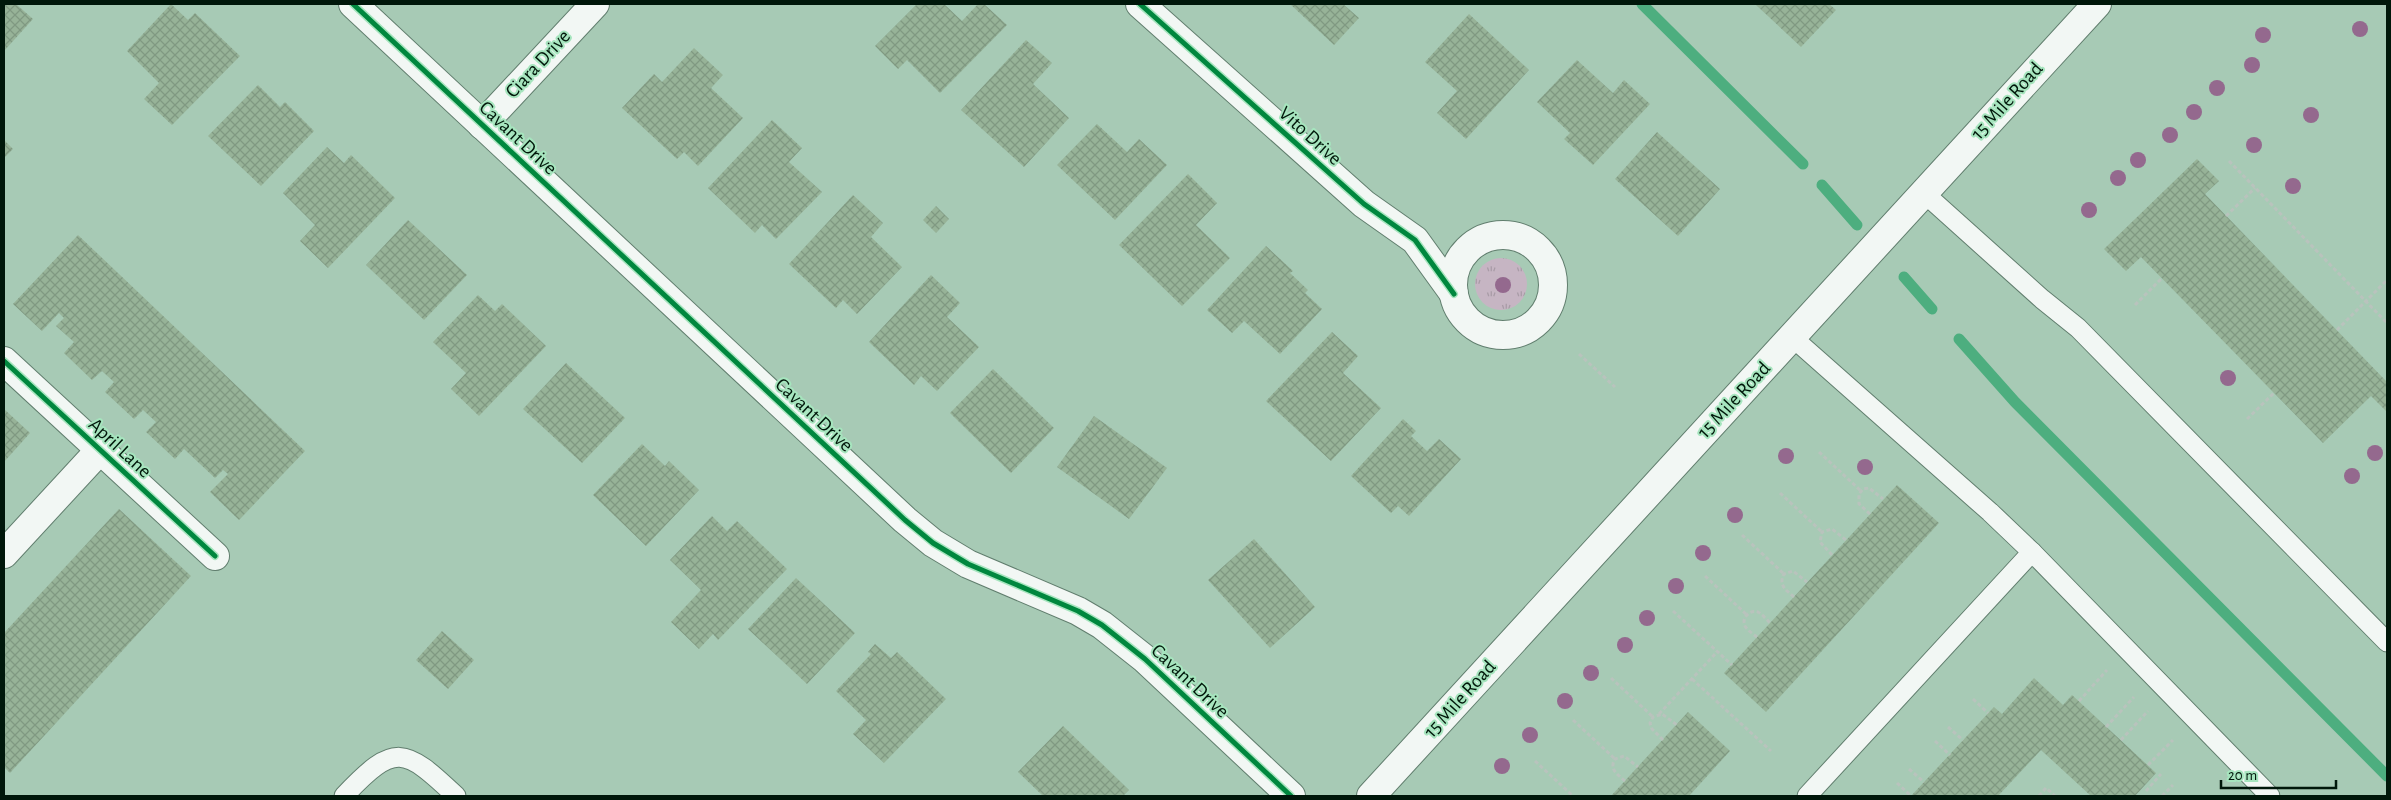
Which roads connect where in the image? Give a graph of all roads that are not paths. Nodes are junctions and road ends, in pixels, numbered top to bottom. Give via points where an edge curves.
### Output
1 (352, 4) edge
2 (595, 4) edge
3 (1140, 4) edge
4 (2097, 4) edge
5 (482, 125) junction
6 (1924, 193) junction
7 (1416, 240) junction
8 (1482, 240) junction
9 (1454, 294) junction
10 (1792, 336) junction
11 (4, 361) edge
12 (100, 450) junction
13 (2032, 552) junction
14 (4, 554) edge
15 (215, 556) dead end
16 (2385, 637) edge
17 (344, 796) edge
18 (456, 796) edge
19 (1291, 796) edge
20 (1371, 796) edge
21 (1807, 796) edge
22 (2270, 796) edge

1 - 5 street, Cavant Drive
2 - 5 street, Ciara Drive
3 - 7 street, Vito Drive via 1364,204
4 - 6 street, 15 Mile Road
5 - 19 street, Cavant Drive via 905,520 933,543 968,564 1102,624 1145,659
6 - 10 street, 15 Mile Road
6 - 16 lane via 2078,328
7 - 8 street, Vito Drive via 1446,246
7 - 9 street, Vito Drive
8 - 9 street, Vito Drive via 1468,248 1459,261 1453,277
8 - 9 street, Vito Drive via 1497,235 1513,236 1540,251 1549,264 1552,280 1552,296 1545,311 1534,324 1519,332 1502,335 1486,332 1471,323 1459,310
10 - 13 lane
10 - 20 street, 15 Mile Road
11 - 12 street, April Lane
12 - 14 street, April Lane
12 - 15 street, April Lane
13 - 21 lane
13 - 22 lane
17 - 18 lane via 379,762 394,757 412,760 427,768

